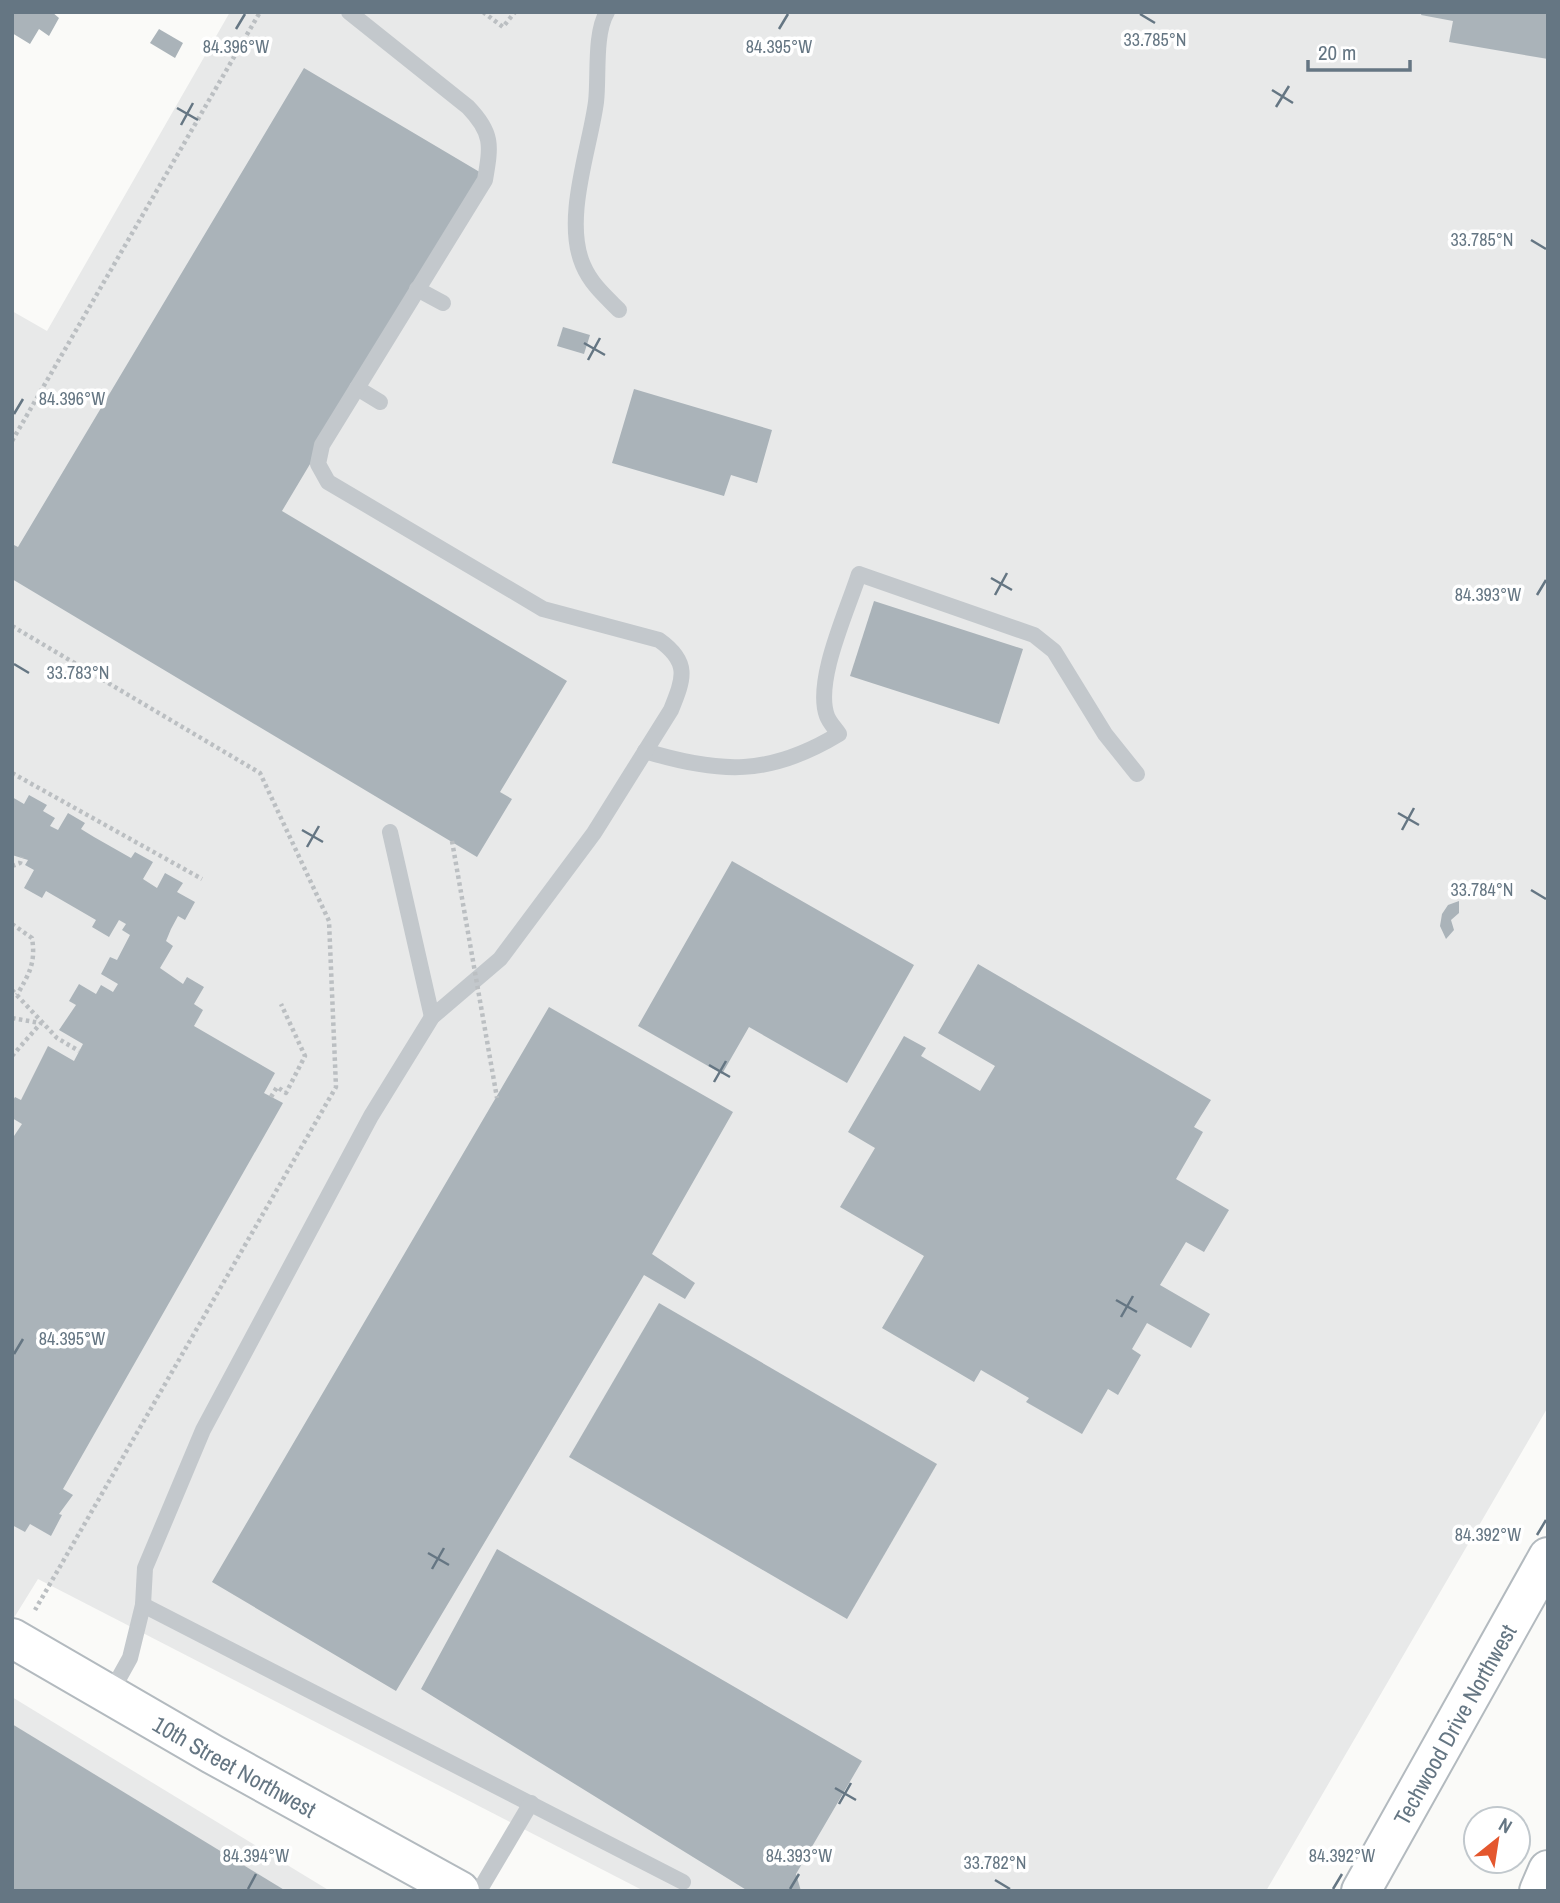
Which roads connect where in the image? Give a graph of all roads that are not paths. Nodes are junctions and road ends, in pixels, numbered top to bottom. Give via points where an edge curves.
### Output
1 (349, 12) edge
2 (607, 12) edge
3 (417, 289) junction
4 (443, 303) dead end
5 (619, 310) dead end
6 (357, 388) junction
7 (380, 402) dead end
8 (645, 751) junction
9 (1137, 774) dead end
10 (390, 831) dead end
11 (432, 1017) junction
12 (1548, 1557) edge
13 (143, 1605) junction
14 (15, 1640) edge
15 (110, 1694) junction
16 (531, 1803) junction
17 (1548, 1870) edge
18 (683, 1882) dead end
19 (460, 1891) edge
20 (479, 1891) edge
21 (1361, 1891) edge
22 (1539, 1891) edge

1 - 3 lane via 467,107 485,125 491,149 485,180
2 - 5 lane via 582,163 577,243 582,264 596,288
3 - 4 lane
3 - 6 lane
6 - 7 lane
6 - 8 lane via 322,445 318,464 328,482 543,609 659,640 675,652 682,669 680,689
8 - 9 lane via 691,765 741,768 786,761 839,734 827,716 823,692 859,574 1034,635 1054,651 1105,734
8 - 11 lane via 594,833 500,959
10 - 11 lane
11 - 13 lane via 371,1116 203,1430 145,1568
12 - 21 main road, Techwood Drive Northwest
13 - 15 lane via 130,1658
13 - 16 lane
14 - 15 main road, 10th Street Northwest
15 - 19 main road, 10th Street Northwest
16 - 18 lane
16 - 20 lane
17 - 22 main road

